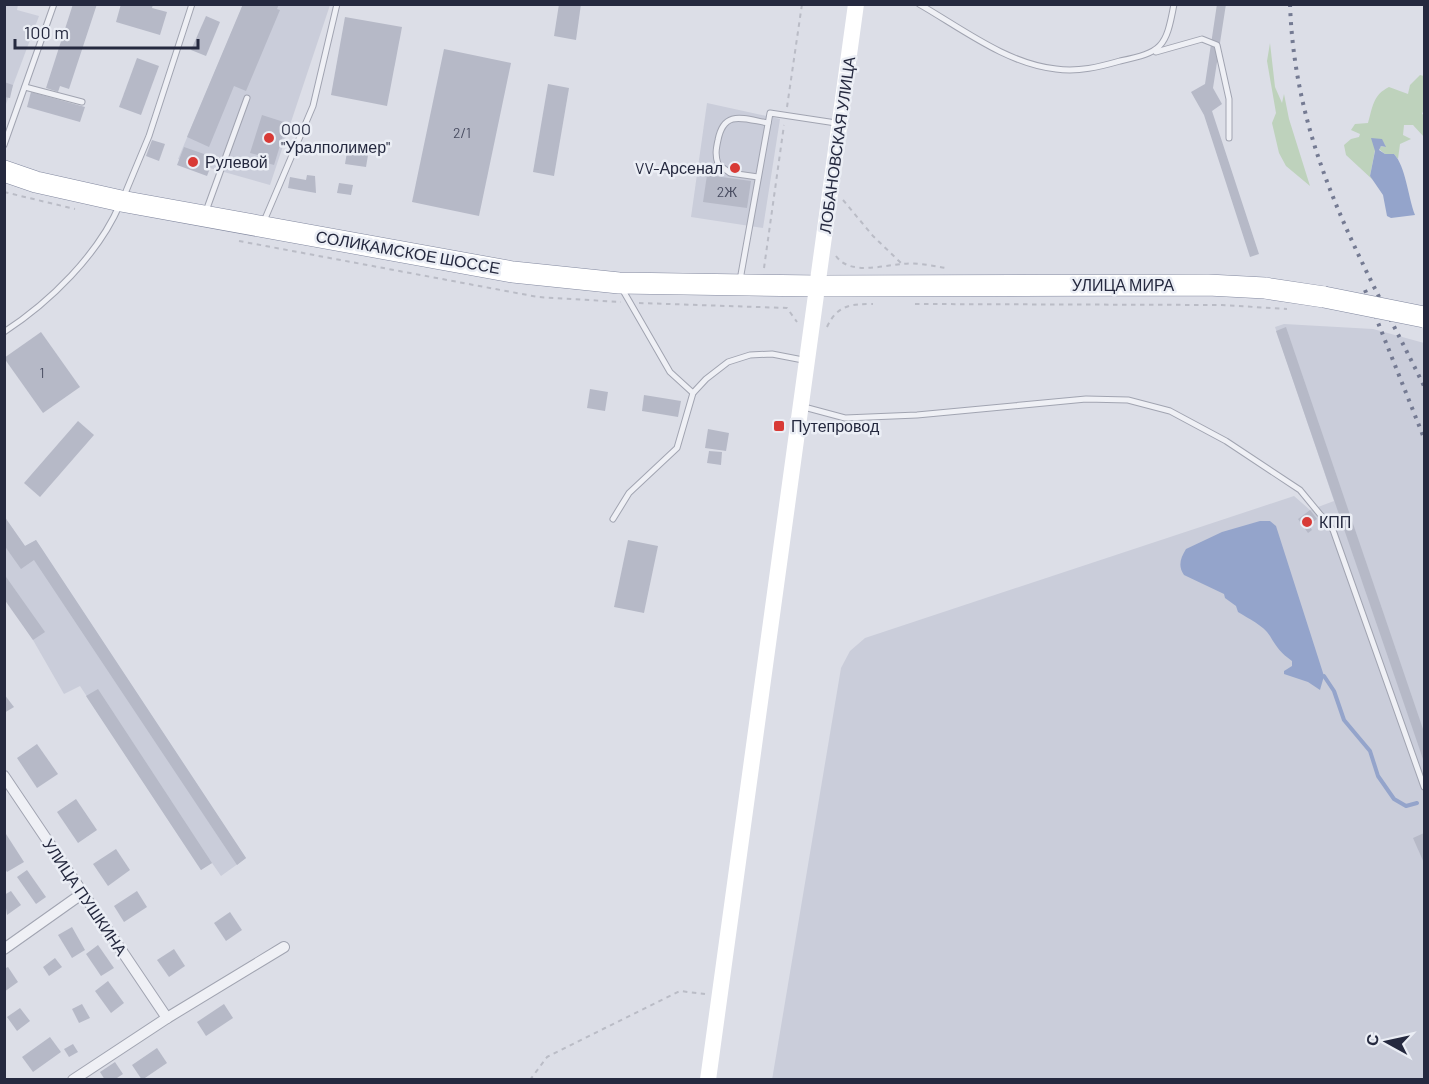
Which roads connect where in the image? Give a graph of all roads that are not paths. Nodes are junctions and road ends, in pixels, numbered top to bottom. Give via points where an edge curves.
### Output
1 (54, 4) edge
2 (192, 4) edge
3 (338, 4) edge
4 (856, 4) edge
5 (919, 4) edge
6 (1173, 4) edge
7 (1154, 52) junction
8 (25, 87) junction
9 (247, 98) dead end
10 (82, 102) dead end
11 (768, 123) junction
12 (839, 124) junction
13 (1229, 138) dead end
14 (4, 145) edge
15 (4, 171) edge
16 (758, 177) junction
17 (121, 201) junction
18 (204, 215) junction
19 (263, 226) junction
20 (619, 283) junction
21 (739, 285) junction
22 (819, 286) junction
23 (1425, 317) edge
24 (4, 332) edge
25 (808, 361) junction
26 (693, 393) junction
27 (802, 406) junction
28 (613, 519) dead end
29 (7, 784) edge
30 (1425, 787) edge
31 (83, 893) junction
32 (284, 947) dead end
33 (4, 949) edge
34 (166, 1018) junction
35 (73, 1080) edge
36 (708, 1080) edge

1 - 8 lane
2 - 17 lane via 149,136
3 - 19 lane via 313,106
4 - 12 street, ЛОБАНОВСКАЯ УЛИЦА
5 - 7 lane via 999,50 1055,69 1095,68
6 - 7 lane via 1166,37
7 - 13 lane via 1202,39 1217,45 1229,99
8 - 10 lane
8 - 14 lane
9 - 18 lane
11 - 12 lane via 770,113
11 - 16 lane
11 - 16 lane via 737,118 726,121 720,129 715,154 718,164 730,173
12 - 22 street, ЛОБАНОВСКАЯ УЛИЦА
15 - 17 highway, СОЛИКАМСКОЕ ШОССЕ
16 - 21 lane
17 - 18 highway, СОЛИКАМСКОЕ ШОССЕ
17 - 24 lane via 107,233 38,310
18 - 19 highway, СОЛИКАМСКОЕ ШОССЕ
19 - 20 highway, СОЛИКАМСКОЕ ШОССЕ via 513,272
20 - 21 highway, СОЛИКАМСКОЕ ШОССЕ
20 - 26 lane via 670,372
21 - 22 highway, СОЛИКАМСКОЕ ШОССЕ
22 - 23 highway, УЛИЦА МИРА, bridge via 1208,285 1265,288
22 - 25 street, ЛОБАНОВСКАЯ УЛИЦА
25 - 26 lane via 772,354 750,355 728,362
25 - 27 street, ЛОБАНОВСКАЯ УЛИЦА
26 - 28 lane via 677,448 629,493
27 - 30 lane via 845,418 1086,399 1128,400 1170,411 1234,446 1300,490 1333,530
27 - 36 street, ЛОБАНОВСКАЯ УЛИЦА
29 - 31 street, УЛИЦА ПУШКИНА
31 - 33 street
31 - 34 street, УЛИЦА ПУШКИНА
32 - 34 street
34 - 35 street

